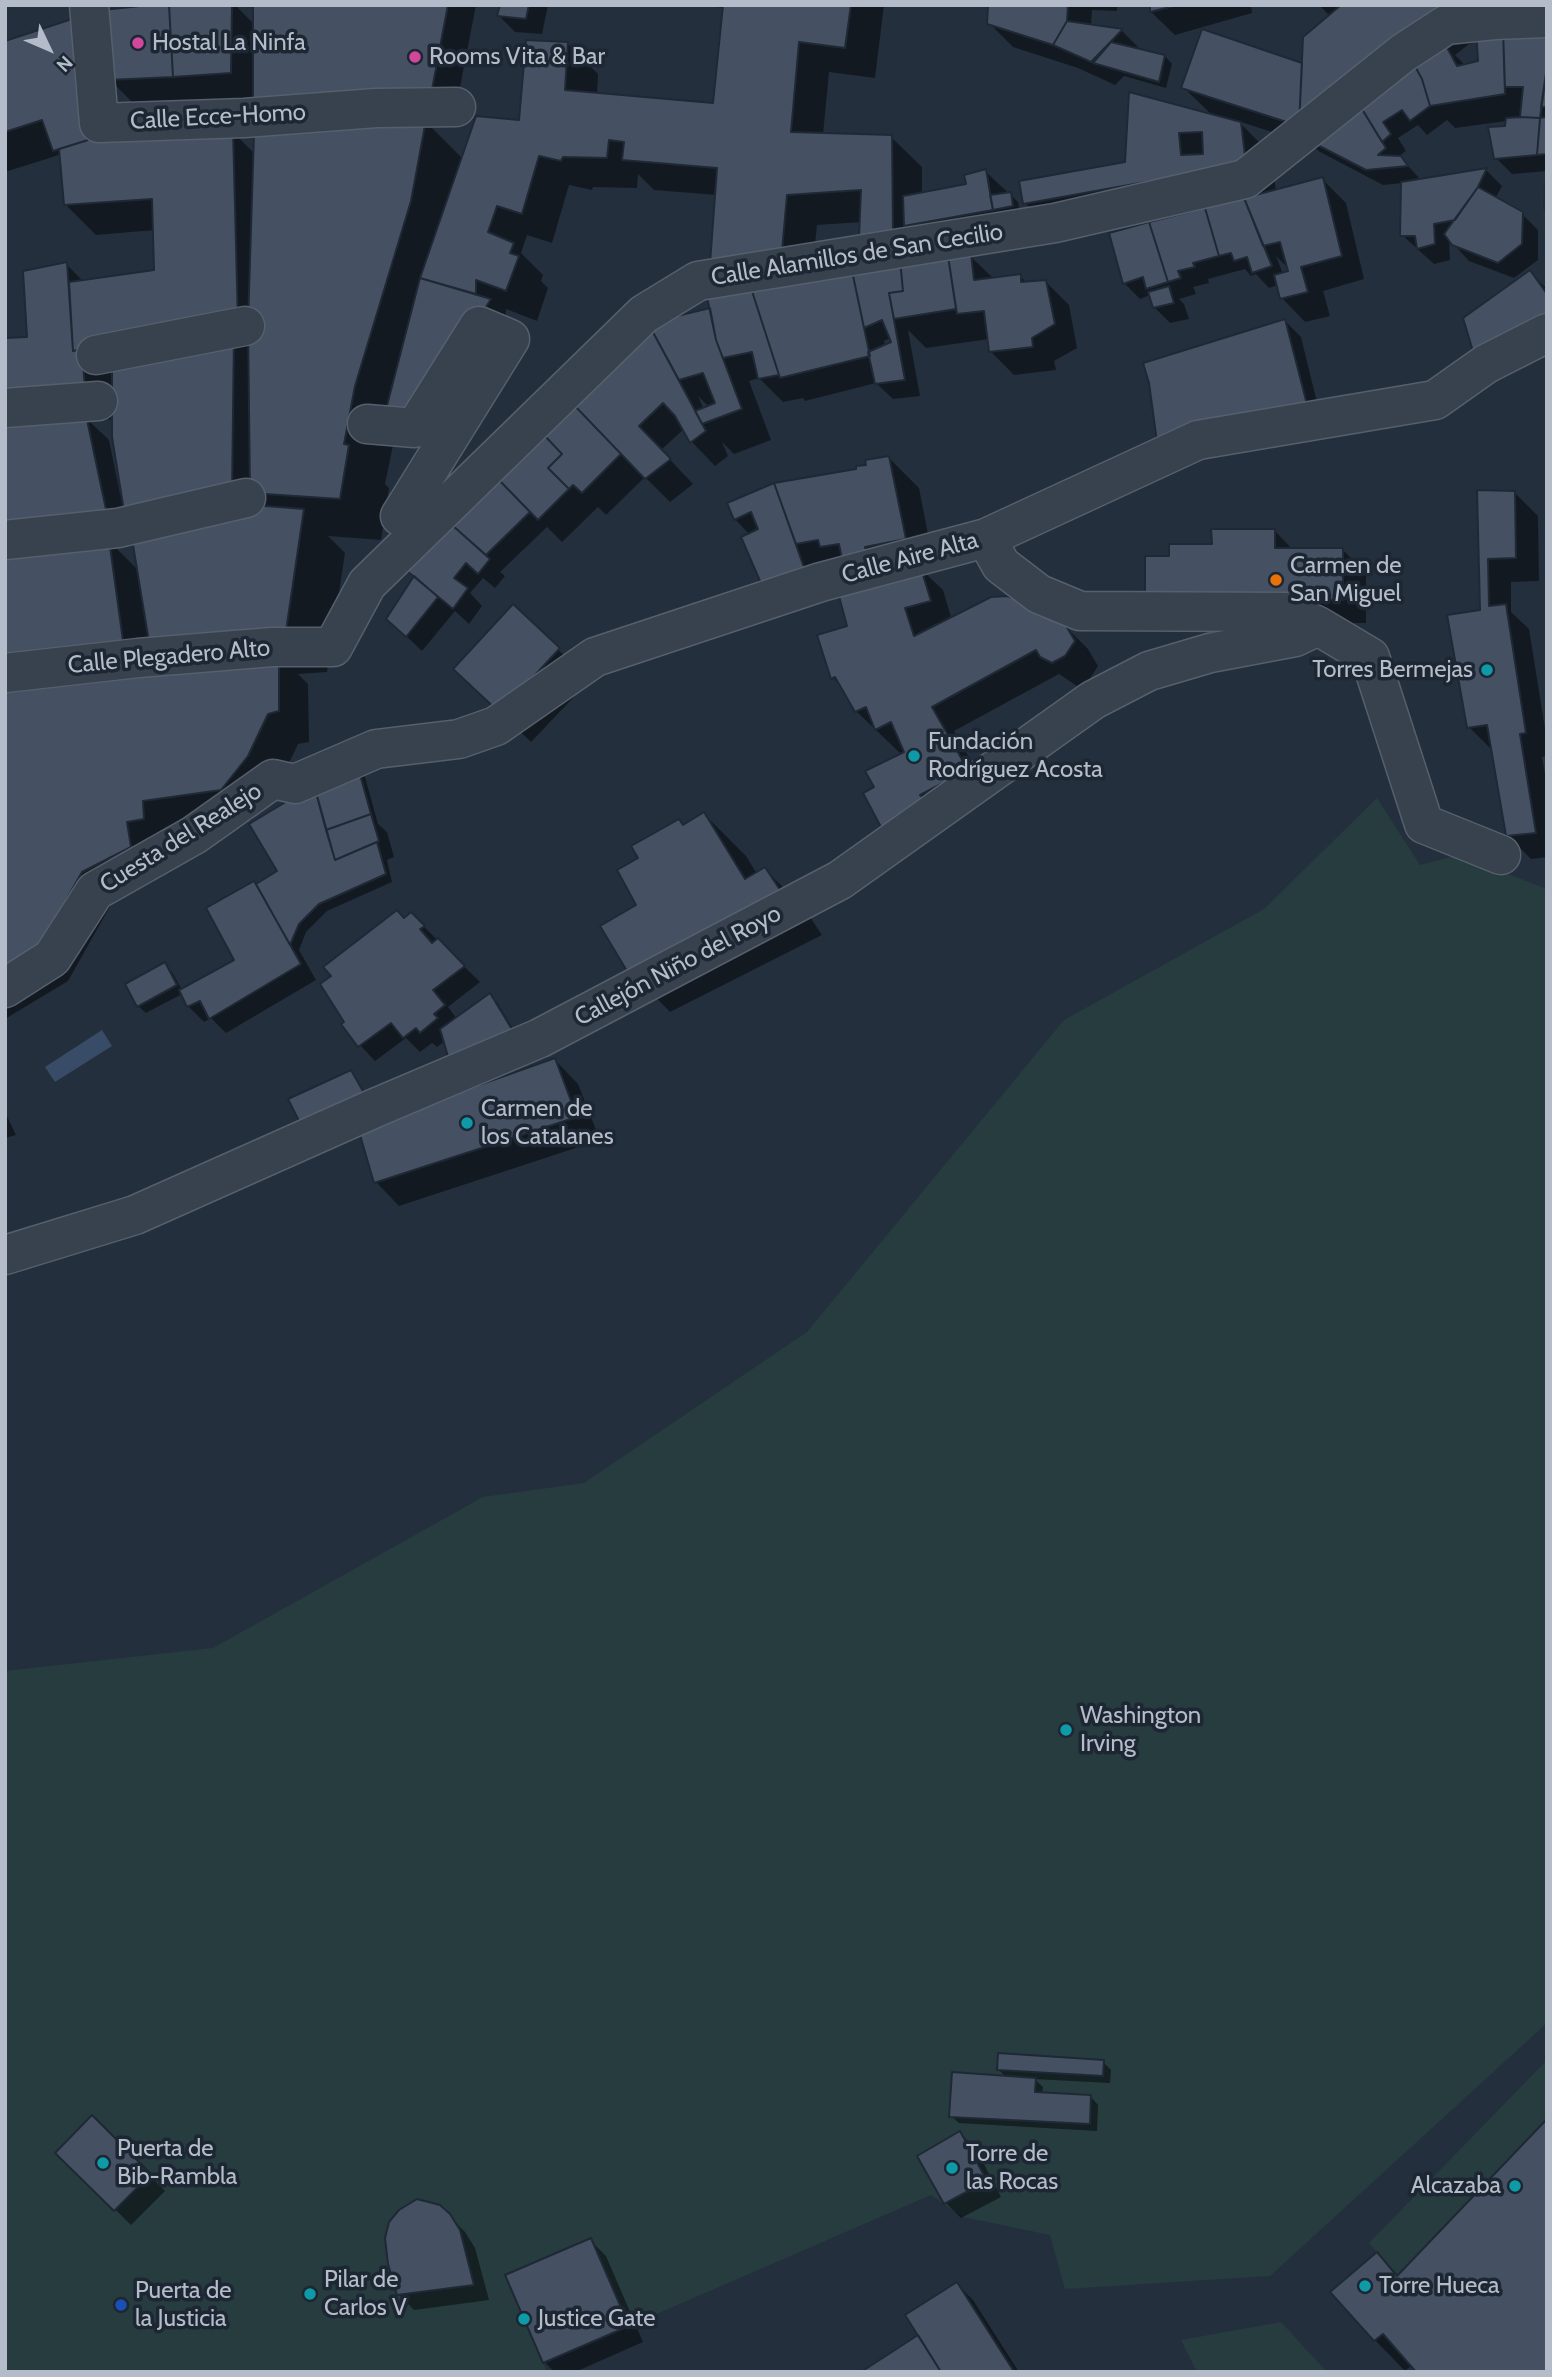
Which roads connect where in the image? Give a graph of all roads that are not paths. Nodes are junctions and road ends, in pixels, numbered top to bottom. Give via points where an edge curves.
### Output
1 (89, 5) edge
2 (1547, 18) edge
3 (456, 107) dead end
4 (245, 326) dead end
5 (1547, 332) edge
6 (96, 355) dead end
7 (98, 401) dead end
8 (5, 408) edge
9 (366, 424) dead end
10 (246, 498) dead end
11 (409, 525) junction
12 (986, 538) junction
13 (5, 540) edge
14 (1318, 626) junction
15 (5, 673) edge
16 (273, 779) joint
17 (1501, 855) dead end
18 (5, 988) edge
19 (5, 1255) edge

1 - 3 street, Calle Ecce-Homo via 99,123
2 - 11 street, Calle Alamillos de San Cecilio via 1446,25 1402,53 1245,179 1055,223 698,281 644,314
4 - 6 street
5 - 12 street, Calle Aire Alta via 1486,364 1436,400 1198,440
7 - 8 street
9 - 11 street via 415,428 479,326 510,339
10 - 13 street via 118,528
11 - 15 street, Calle Plegadero Alto via 367,584 333,647 138,658
12 - 14 street via 1001,565 1038,594 1080,611 1289,612
12 - 16 street, Calle Aire Alta via 821,582 595,657 496,726 459,739 376,749 295,784
14 - 17 street via 1370,657 1424,824
14 - 19 street, Callejón Niño del Royo via 1295,637 1210,653 1149,671 1104,694 840,880 540,1038 135,1215
16 - 18 street, Cuesta del Realejo via 194,835 95,891 52,958

